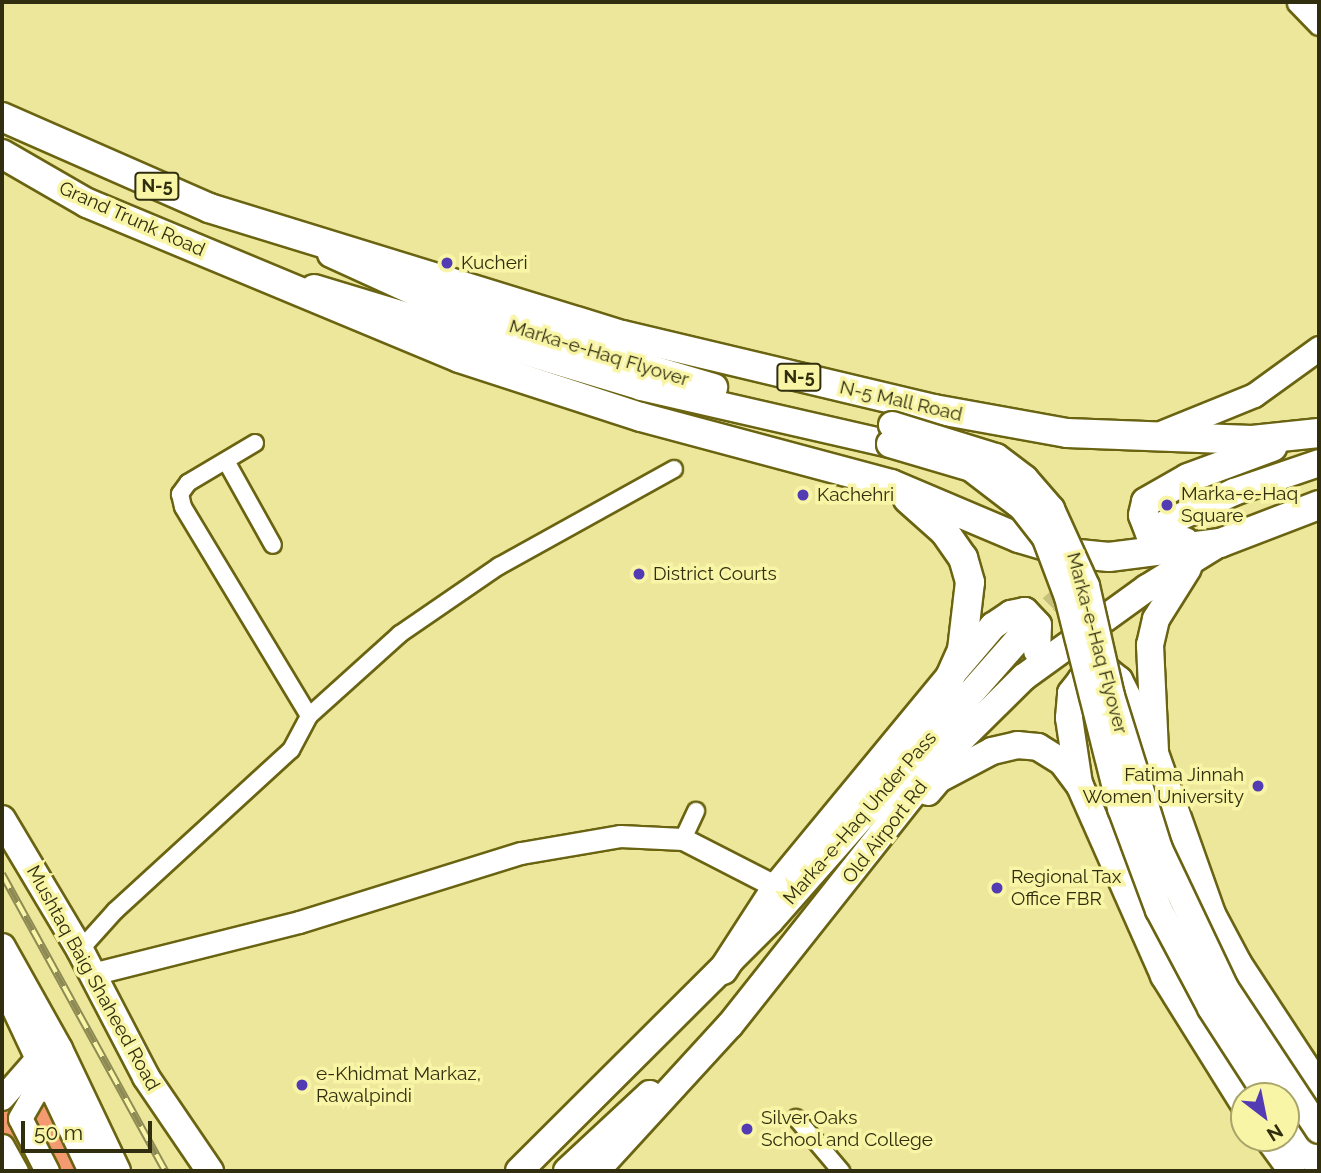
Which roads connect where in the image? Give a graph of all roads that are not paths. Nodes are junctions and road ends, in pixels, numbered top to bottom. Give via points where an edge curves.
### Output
1 (1298, 2) edge
2 (1319, 23) edge
3 (2, 117) edge
4 (2, 154) edge
5 (292, 234) junction
6 (265, 275) junction
7 (1319, 348) edge
8 (891, 434) junction
9 (1307, 436) edge
10 (1140, 438) junction
11 (255, 443) dead end
12 (226, 461) junction
13 (1319, 463) edge
14 (674, 469) dead end
15 (891, 484) junction
16 (1319, 505) edge
17 (1158, 527) dead end
18 (1220, 543) junction
19 (273, 545) dead end
20 (1023, 634) tunnel mouth
21 (950, 677) junction
22 (1024, 677) junction
23 (309, 716) junction
24 (1155, 753) junction
25 (1080, 786) junction
26 (696, 811) dead end
27 (2, 819) edge
28 (683, 839) junction
29 (858, 869) junction
30 (776, 887) junction
31 (2, 947) edge
32 (80, 950) junction
33 (723, 970) junction
34 (92, 974) junction
35 (2, 980) edge
36 (730, 1025) junction
37 (48, 1053) junction
38 (146, 1077) junction
39 (1230, 1082) edge
40 (1259, 1082) edge
41 (1319, 1087) edge
42 (55, 1089) junction
43 (2, 1098) edge
44 (796, 1118) dead end
45 (1319, 1130) edge
46 (1300, 1141) edge
47 (2, 1146) edge
48 (1278, 1152) edge
49 (1319, 1166) edge
50 (16, 1171) edge
51 (47, 1171) edge
52 (92, 1171) edge
53 (117, 1171) edge
54 (198, 1171) edge
55 (210, 1171) edge
56 (519, 1171) edge
57 (567, 1171) edge
58 (596, 1171) edge
59 (841, 1171) edge
60 (1292, 1171) edge

1 - 2 main road
3 - 5 highway, Grand Trunk Road / N-5 via 209,208
4 - 6 highway, Grand Trunk Road / N-5 via 87,203
5 - 8 main road, Marka-e-Haq Flyover via 419,294 530,333
5 - 10 highway, N-5 Mall Road / N-5 via 623,335 999,422
6 - 8 main road, Marka-e-Haq Flyover via 383,306 641,387
6 - 15 highway, Grand Trunk Road via 359,321 459,358 641,417
7 - 10 main road via 1226,410
8 - 40 main road, Marka-e-Haq Flyover, bridge via 971,468 1022,507 1045,536 1068,597 1121,808 1159,910 1211,1008
8 - 45 main road, Marka-e-Haq Flyover, bridge via 996,457 1025,479 1051,509 1086,586 1131,768 1168,871 1225,988
9 - 10 highway, N-5 Mall Road / N-5
9 - 18 highway via 1188,478 1146,502 1145,527 1158,541
11 - 12 street
12 - 19 street
12 - 23 street via 188,483 180,494 183,507
13 - 17 main road via 1234,492
14 - 23 street via 541,541 439,604
15 - 18 highway, Grand Trunk Road via 1018,538 1069,552 1108,557
15 - 21 highway via 945,532 963,558 970,582 969,619
16 - 18 highway
18 - 22 main road, Old Airport Rd via 1147,588
18 - 24 main road via 1187,569 1156,619 1149,670
20 - 33 main road, Marka-e-Haq Under Pass
21 - 22 main road via 993,626 1025,611 1038,625 1041,637
21 - 30 highway
22 - 29 main road, Old Airport Rd via 941,759
23 - 32 street via 291,750 125,902
24 - 25 main road via 1119,680 1109,672 1095,671 1071,692 1069,718
24 - 41 main road via 1212,914 1238,963
25 - 29 main road via 1062,762 1038,747 1017,745 992,751 939,779
25 - 39 main road via 1164,976
26 - 28 street
27 - 32 main road, Mushtaq Baig Shaheed Road
28 - 30 street
28 - 34 street via 620,836 521,853 299,922
29 - 36 main road, Old Airport Rd
30 - 33 highway
31 - 37 main road
32 - 34 main road, Mushtaq Baig Shaheed Road
33 - 56 main road
34 - 38 main road, Mushtaq Baig Shaheed Road
35 - 37 main road
36 - 57 main road
36 - 58 main road, Old Airport Rd
37 - 42 main road
37 - 43 main road
37 - 53 main road
38 - 54 main road
38 - 55 main road, Mushtaq Baig Shaheed Road
42 - 51 main road via 36,1090 20,1118
42 - 52 main road
44 - 59 street
46 - 49 main road
47 - 50 main road
48 - 60 main road

